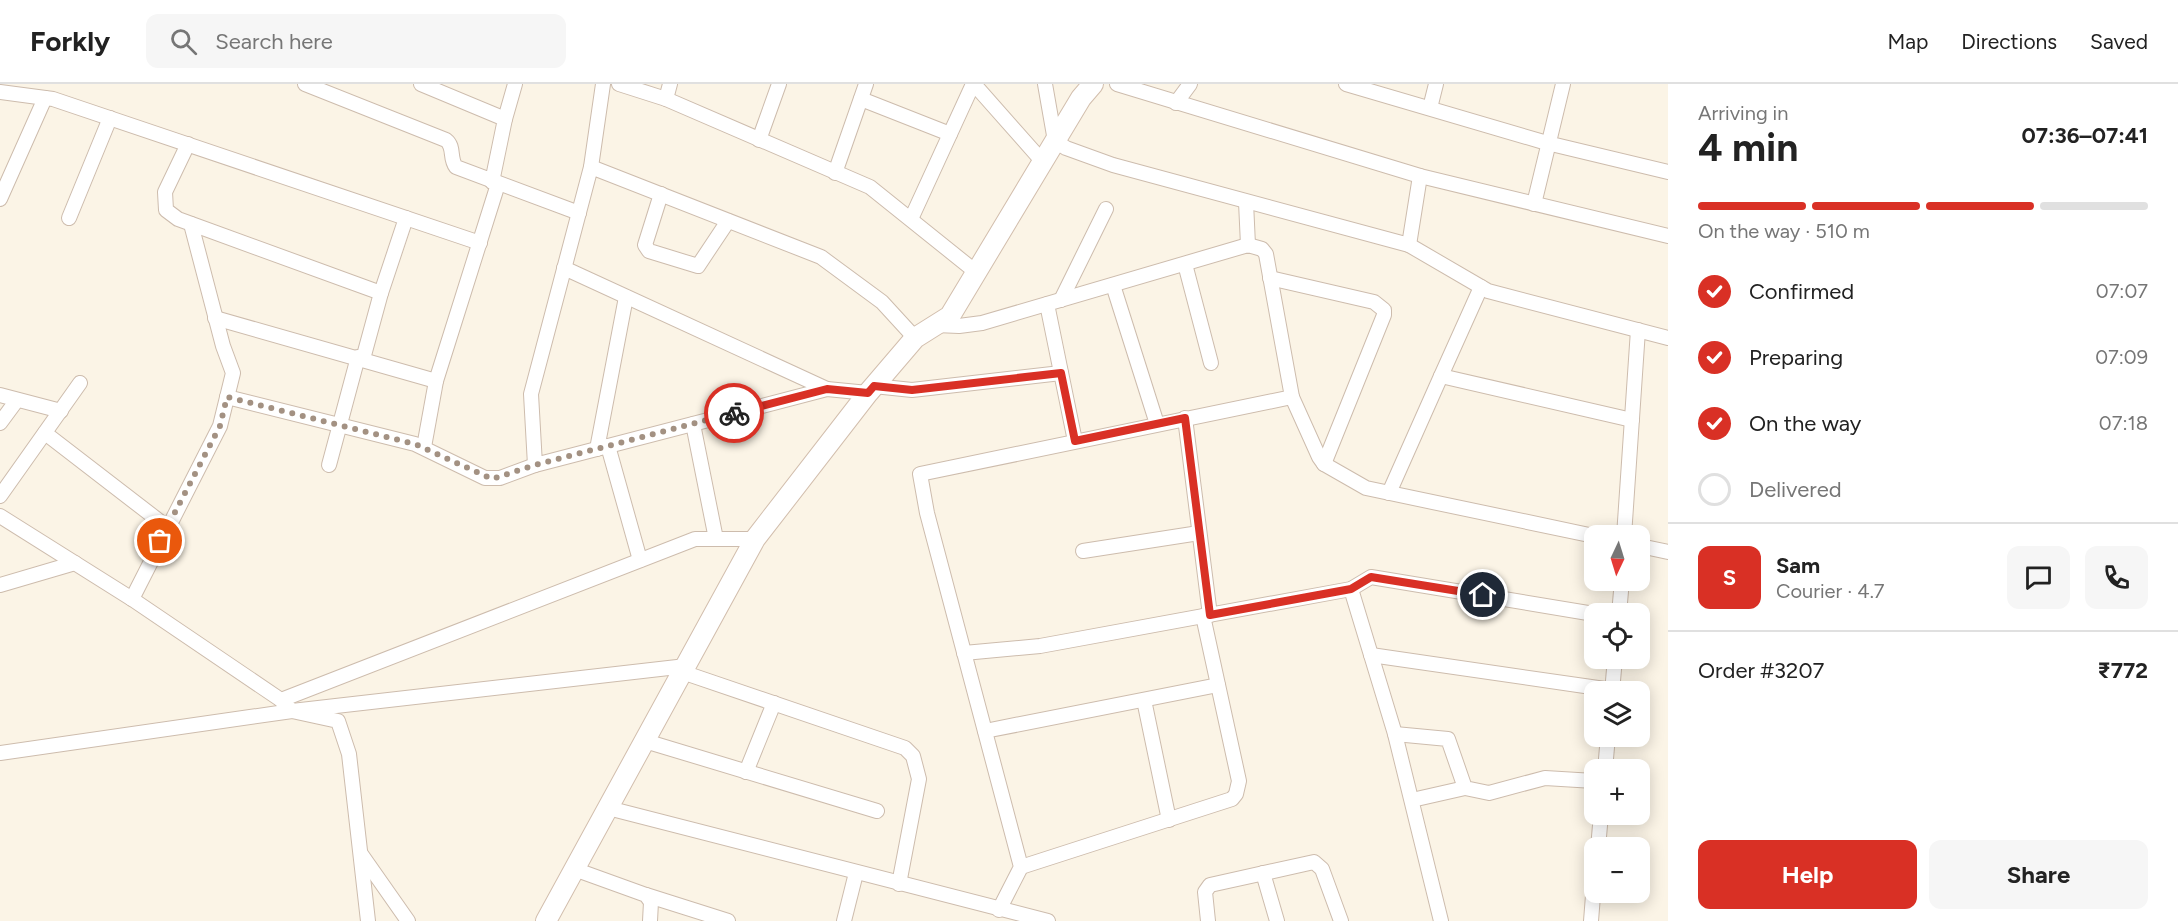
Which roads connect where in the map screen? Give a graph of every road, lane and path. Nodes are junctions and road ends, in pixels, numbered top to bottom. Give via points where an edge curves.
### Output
1 (305, 84) edge
2 (421, 84) edge
3 (515, 84) edge
4 (603, 84) edge
5 (619, 84) edge
6 (670, 84) edge
7 (779, 84) edge
8 (866, 84) edge
9 (974, 84) edge
10 (1045, 84) edge
11 (1093, 84) edge
12 (1117, 84) edge
13 (1190, 84) edge
14 (1346, 84) edge
15 (1436, 84) edge
16 (1563, 84) edge
17 (0, 92) edge
18 (45, 98) junction
19 (666, 99) junction
20 (861, 99) junction
21 (1176, 103) junction
22 (1430, 108) junction
23 (110, 118) junction
24 (505, 119) junction
25 (950, 134) junction
26 (759, 141) junction
27 (1056, 141) junction
28 (1547, 143) junction
29 (188, 144) junction
30 (1043, 162) junction
31 (591, 167) junction
32 (1668, 172) edge
33 (835, 173) junction
34 (1420, 176) junction
35 (495, 183) junction
36 (661, 194) junction
37 (0, 199) edge
38 (1246, 202) junction
39 (1534, 204) junction
40 (1106, 209) dead end
41 (579, 213) junction
42 (69, 218) dead end
43 (406, 218) junction
44 (911, 219) junction
45 (728, 221) junction
46 (191, 224) junction
47 (1668, 236) edge
48 (480, 243) junction
49 (1248, 245) junction
50 (1409, 245) junction
51 (1185, 264) junction
52 (564, 268) junction
53 (976, 272) junction
54 (1270, 278) junction
55 (1113, 285) junction
56 (1481, 287) junction
57 (381, 293) junction
58 (626, 297) junction
59 (1054, 302) junction
60 (215, 318) junction
61 (936, 325) junction
62 (1638, 330) junction
63 (915, 338) junction
64 (1668, 338) edge
65 (360, 358) junction
66 (1211, 363) dead end
67 (1061, 373) junction
68 (1441, 376) junction
69 (436, 381) junction
70 (80, 383) dead end
71 (827, 389) junction
72 (871, 389) junction
73 (0, 395) edge
74 (227, 397) junction
75 (1292, 397) junction
76 (17, 400) junction
77 (61, 411) junction
78 (1185, 418) junction
79 (1632, 420) junction
80 (0, 423) edge
81 (693, 424) junction
82 (1157, 424) junction
83 (339, 425) junction
84 (45, 433) junction
85 (1075, 441) junction
86 (424, 447) junction
87 (602, 447) junction
88 (1324, 464) junction
89 (329, 465) dead end
90 (535, 465) junction
91 (1389, 493) junction
92 (0, 496) edge
93 (0, 516) edge
94 (1625, 525) edge
95 (167, 526) junction
96 (1199, 533) junction
97 (1584, 534) edge
98 (716, 539) junction
99 (755, 539) junction
100 (1650, 548) edge
101 (1083, 551) dead end
102 (1668, 552) edge
103 (640, 560) junction
104 (75, 563) junction
105 (0, 585) edge
106 (1351, 589) junction
107 (132, 599) junction
108 (1584, 612) edge
109 (1207, 615) junction
110 (964, 653) junction
111 (1371, 655) junction
112 (684, 669) junction
113 (1218, 685) junction
114 (1584, 687) edge
115 (281, 700) junction
116 (1144, 700) junction
117 (774, 703) junction
118 (292, 711) junction
119 (985, 730) junction
120 (1395, 734) junction
121 (645, 741) junction
122 (0, 753) edge
123 (746, 772) junction
124 (1584, 780) edge
125 (1465, 788) junction
126 (1412, 800) junction
127 (608, 808) junction
128 (877, 811) dead end
129 (1169, 820) junction
130 (360, 853) junction
131 (1021, 867) junction
132 (574, 869) junction
133 (856, 873) junction
134 (1263, 873) junction
135 (899, 884) junction
136 (646, 895) junction
137 (1592, 903) edge
138 (999, 910) junction
139 (1024, 919) edge
140 (368, 921) edge
141 (408, 921) edge
142 (546, 921) edge
143 (650, 921) edge
144 (728, 921) edge
145 (844, 921) edge
146 (1048, 921) edge
147 (1208, 921) edge
148 (1277, 921) edge
149 (1341, 921) edge
150 (1441, 921) edge
151 (1591, 921) edge

1 - 35 street via 446,140 456,167
2 - 24 street
3 - 24 street
4 - 31 street
5 - 19 street
6 - 19 street
7 - 26 street
8 - 20 street
9 - 25 street
9 - 30 street
10 - 27 street
11 - 27 street
12 - 21 street
13 - 21 street
14 - 22 street
15 - 22 street
16 - 28 street
17 - 18 street
18 - 23 street
18 - 37 street
19 - 26 street
20 - 25 street
20 - 33 street
21 - 34 street
22 - 28 street
23 - 29 street
23 - 42 street
24 - 35 street
25 - 44 street
26 - 33 street
27 - 30 street
27 - 38 street via 1113,165
28 - 32 street
28 - 39 street
29 - 43 street
29 - 46 street via 164,201 166,210
30 - 53 street
31 - 36 street
31 - 41 street
33 - 44 street via 870,187
34 - 39 street
34 - 50 street
35 - 41 street
35 - 48 street
36 - 45 street
36 - 45 street via 645,245 649,251 698,266
38 - 49 street
38 - 50 street
39 - 47 street
40 - 59 street
41 - 52 street
43 - 48 street
43 - 57 street
44 - 53 street
45 - 63 street via 821,257 882,302
46 - 57 street
46 - 60 street
48 - 69 street
49 - 51 street
49 - 54 street via 1266,254
50 - 56 street
51 - 55 street
51 - 66 street
52 - 58 street
52 - 90 street via 531,394
53 - 61 street via 950,316
54 - 75 street
54 - 88 street via 1374,302 1384,310
55 - 59 street
55 - 82 street
56 - 62 street
56 - 68 street
57 - 65 street
58 - 71 street
58 - 87 street
59 - 61 street via 982,323
59 - 67 street
60 - 65 street
60 - 74 street via 234,372
61 - 63 street
62 - 64 street
62 - 79 street
63 - 72 street
65 - 69 street
65 - 83 street
67 - 72 street via 912,390
67 - 85 street
68 - 79 street
68 - 91 street
69 - 86 street
70 - 77 street
71 - 72 street
71 - 81 street
72 - 99 street
73 - 76 street
74 - 83 street
74 - 95 street via 220,426
75 - 78 street
75 - 88 street
76 - 77 street
76 - 80 street
77 - 84 street
78 - 82 street
78 - 96 street
79 - 94 street
81 - 87 street
81 - 98 street
82 - 85 street
83 - 86 street
83 - 89 street
84 - 92 street
84 - 95 street
85 - 110 street via 920,474
86 - 90 street via 492,479
87 - 90 street
87 - 103 street
88 - 91 street via 1359,485
91 - 97 street
93 - 104 street
95 - 107 street
96 - 101 street
96 - 109 street
98 - 99 street
98 - 103 street via 695,539
99 - 112 street
100 - 102 street
103 - 115 street
104 - 105 street
104 - 107 street
106 - 108 street via 1371,577
106 - 109 street
106 - 111 street
107 - 115 street
109 - 110 street via 1040,646
109 - 113 street
110 - 119 street
111 - 114 street
111 - 120 street
112 - 117 street
112 - 118 street
112 - 121 street
113 - 116 street
113 - 129 street via 1239,780 1236,794 1232,799
115 - 118 street
116 - 119 street
116 - 129 street
117 - 123 street
117 - 135 street via 905,748 913,756 919,779
118 - 122 street
118 - 130 street via 338,721 349,754
119 - 131 street
120 - 125 street via 1448,739
120 - 126 street
121 - 123 street
121 - 127 street
123 - 128 street
124 - 125 street via 1545,778 1489,793
125 - 126 street
126 - 150 street
127 - 132 street
127 - 133 street
129 - 131 street
130 - 140 street
130 - 141 street
131 - 138 street
132 - 136 street
132 - 142 street
133 - 135 street
133 - 145 street
134 - 147 street via 1206,888
134 - 148 street
134 - 149 street via 1319,864
135 - 138 street
136 - 143 street via 651,902
136 - 144 street
137 - 151 street
138 - 139 street
139 - 146 street

